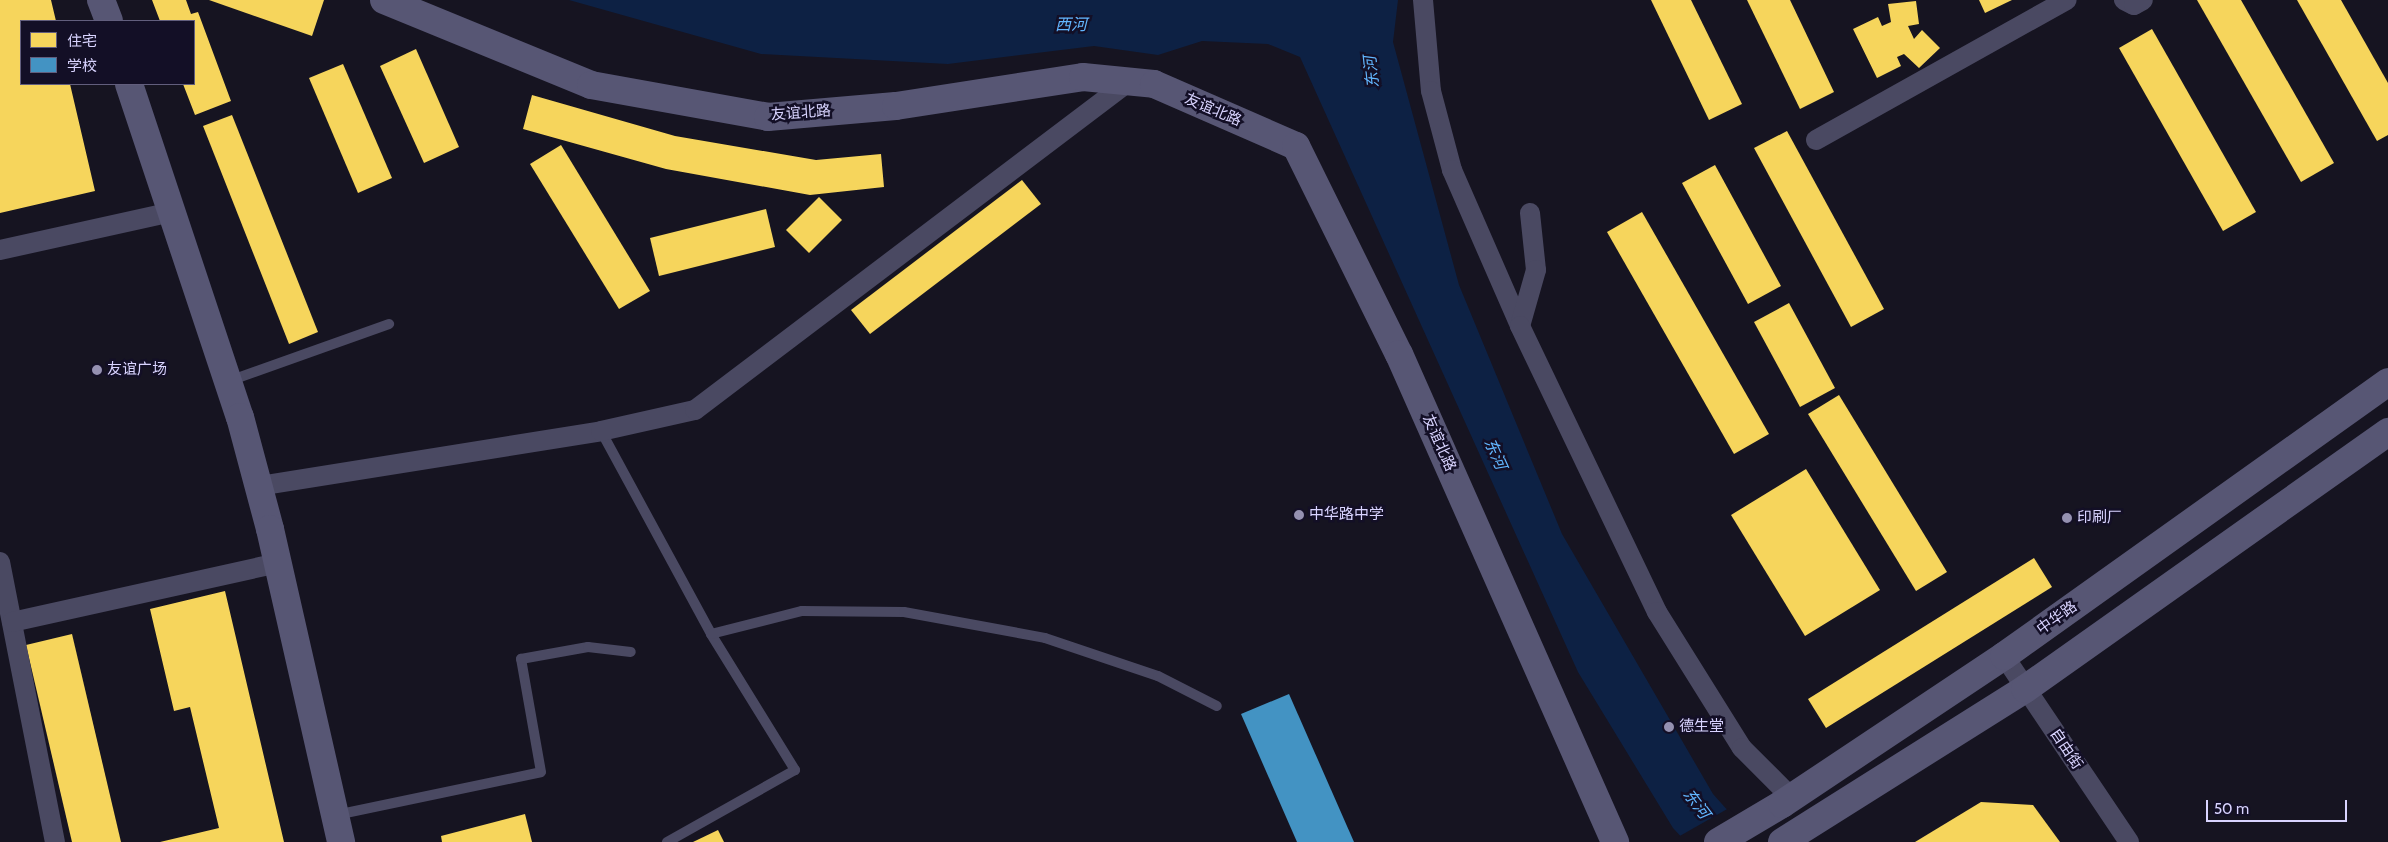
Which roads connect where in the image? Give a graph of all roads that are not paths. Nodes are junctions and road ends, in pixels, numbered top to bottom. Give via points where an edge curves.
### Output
1 (102, 0) edge
2 (384, 0) edge
3 (1423, 0) edge
4 (2066, 0) edge
5 (2124, 0) edge
6 (2143, 0) edge
7 (108, 20) edge
8 (1128, 82) junction
9 (129, 85) edge
10 (1816, 140) dead end
11 (172, 212) junction
12 (1530, 213) dead end
13 (0, 250) edge
14 (389, 324) dead end
15 (1520, 326) junction
16 (228, 381) junction
17 (2388, 382) edge
18 (601, 431) junction
19 (2388, 432) edge
20 (259, 486) junction
21 (0, 562) edge
22 (278, 563) junction
23 (12, 622) junction
24 (711, 634) junction
25 (630, 652) dead end
26 (2004, 656) junction
27 (2025, 689) junction
28 (1217, 706) dead end
29 (1787, 801) junction
30 (335, 815) junction
31 (1790, 837) edge
32 (55, 842) edge
33 (341, 842) edge
34 (667, 842) edge
35 (1615, 842) edge
36 (1718, 842) edge
37 (2129, 842) edge

1 - 7 street
2 - 8 street, 友谊北路 via 590,85 768,117 896,106 1083,77
3 - 15 street via 1431,91 1452,170
4 - 10 street
5 - 6 street via 2134,5
8 - 18 street via 696,410
8 - 35 street, 友谊北路 via 1154,84 1296,146 1399,354
9 - 11 street
11 - 13 street
11 - 16 street
12 - 15 street via 1536,270
14 - 16 lane
15 - 29 street via 1657,612 1742,748
16 - 20 street
17 - 26 street, 中华路
18 - 20 street
18 - 24 lane
19 - 27 street
20 - 22 street
21 - 23 street
22 - 23 street
22 - 30 street
23 - 32 street
24 - 28 lane via 802,612 904,612 1045,638 1158,676
24 - 34 lane via 795,770
25 - 30 lane via 588,647 521,659 541,772
26 - 27 street, 自由街
26 - 29 street, 中华路
27 - 31 street
27 - 37 street, 自由街
29 - 36 street, 中华路
30 - 33 street

